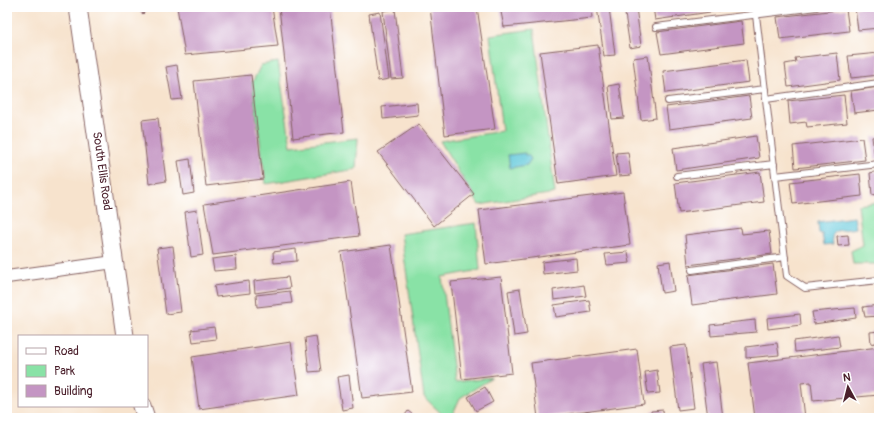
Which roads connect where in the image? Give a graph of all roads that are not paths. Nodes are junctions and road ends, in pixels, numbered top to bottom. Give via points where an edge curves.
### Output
1 (78, 7) edge
2 (755, 7) edge
3 (816, 7) edge
4 (756, 14) junction
5 (656, 27) dead end
6 (879, 83) edge
7 (765, 89) junction
8 (766, 99) junction
9 (668, 101) dead end
10 (774, 164) junction
11 (879, 164) edge
12 (677, 176) dead end
13 (775, 176) junction
14 (785, 257) junction
15 (114, 262) junction
16 (692, 270) dead end
17 (7, 277) edge
18 (879, 280) edge
19 (125, 335) edge
20 (142, 407) edge
21 (146, 418) edge

1 - 15 street, South Ellis Road
2 - 4 lane
3 - 4 lane
4 - 5 lane
4 - 7 lane
6 - 8 lane
7 - 8 lane
7 - 9 lane
8 - 10 lane
10 - 12 lane
10 - 13 lane
11 - 13 lane
13 - 14 lane
14 - 16 lane
14 - 18 lane via 787,276 805,288
15 - 17 street
15 - 19 street, South Ellis Road
20 - 21 street

